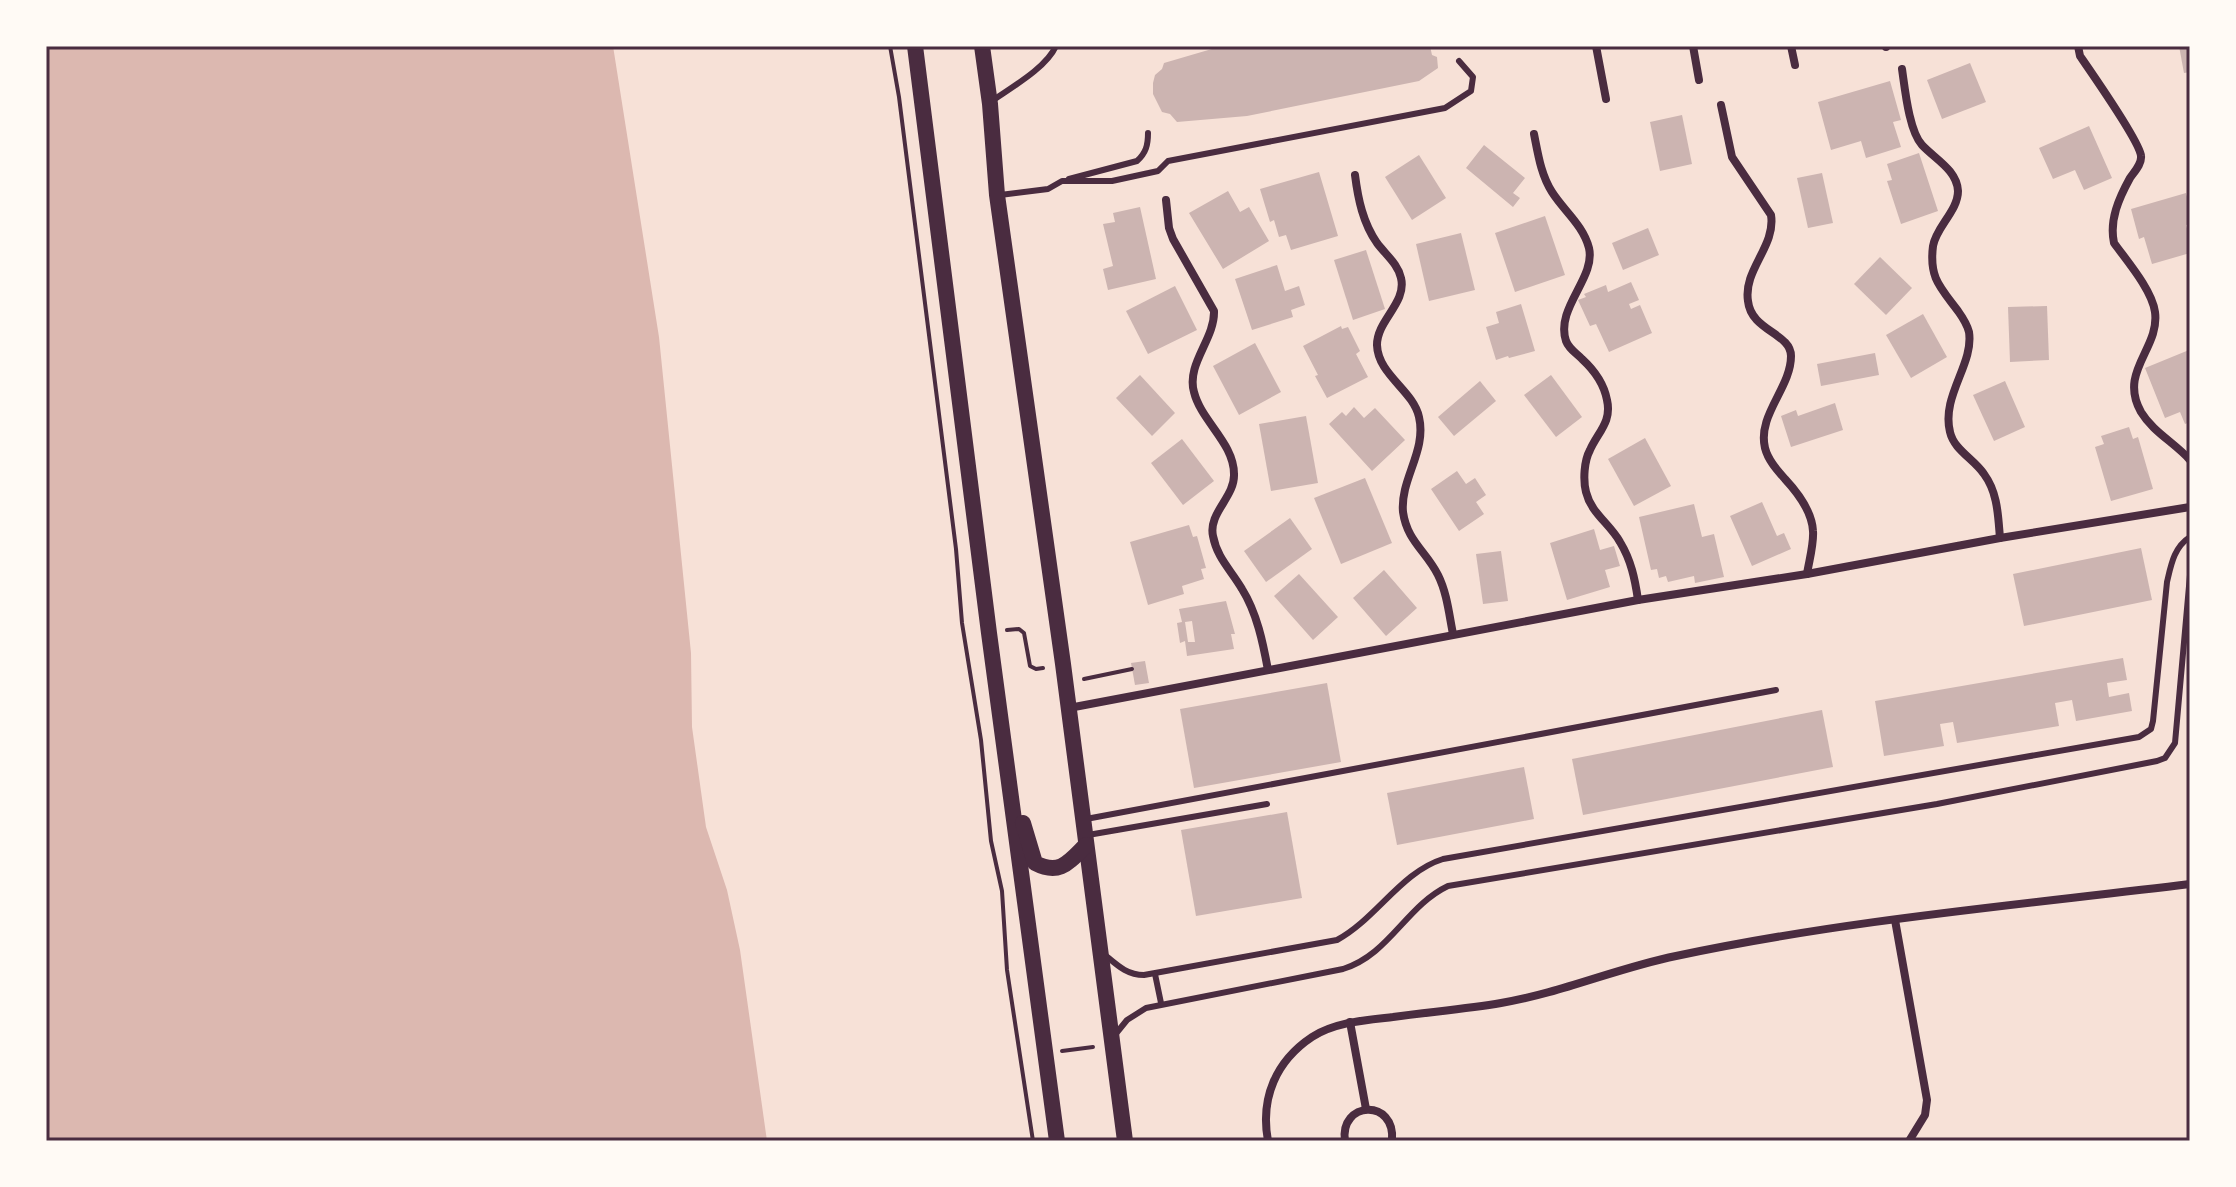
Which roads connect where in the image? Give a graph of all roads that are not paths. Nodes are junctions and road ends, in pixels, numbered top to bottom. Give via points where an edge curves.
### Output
1 (915, 46) edge
2 (982, 46) edge
3 (1056, 46) edge
4 (1596, 46) edge
5 (1693, 46) edge
6 (1791, 46) edge
7 (2078, 46) edge
8 (1459, 61) dead end
9 (1795, 65) dead end
10 (1902, 69) dead end
11 (1699, 80) dead end
12 (1606, 99) dead end
13 (990, 104) junction
14 (1721, 105) dead end
15 (1148, 133) dead end
16 (1534, 134) dead end
17 (1355, 175) dead end
18 (1062, 181) junction
19 (997, 195) junction
20 (1166, 200) dead end
21 (2190, 460) edge
22 (2190, 507) edge
23 (2190, 537) edge
24 (2000, 538) junction
25 (1807, 574) junction
26 (2190, 575) edge
27 (1638, 600) junction
28 (1453, 634) junction
29 (1268, 670) junction
30 (1776, 690) dead end
31 (1068, 708) junction
32 (1008, 767) junction
33 (1267, 804) dead end
34 (1084, 833) junction
35 (2190, 884) edge
36 (1895, 920) junction
37 (1099, 950) junction
38 (1155, 974) junction
39 (1161, 1003) junction
40 (1350, 1022) junction
41 (1110, 1041) junction
42 (1366, 1109) junction
43 (1057, 1141) edge
44 (1125, 1141) edge
45 (1268, 1141) edge
46 (1345, 1141) edge
47 (1392, 1141) edge
48 (1909, 1141) edge

1 - 32 main road
2 - 13 main road
3 - 13 lane via 1043,63
4 - 12 street
5 - 11 street
6 - 9 street
7 - 21 street via 2141,156 2116,209 2112,233 2155,309 2134,395 2142,414
8 - 18 lane via 1473,77 1471,91 1445,108 1168,161 1158,171 1112,181
10 - 24 street via 1919,142 1947,168 1958,189 1934,243 1932,269 1969,334 1950,402 1949,431 1993,491
13 - 19 main road
14 - 25 street via 1732,157 1771,215 1771,236 1747,300 1755,320 1790,350 1764,441 1774,467 1802,498 1809,517 1813,532
15 - 18 lane via 1147,148 1137,161
16 - 27 street via 1546,181 1589,249 1564,326 1569,347 1595,373 1608,402 1608,418 1588,453 1586,492 1594,511 1619,539 1633,570
17 - 28 street via 1365,221 1402,280 1402,292 1377,343 1393,380 1419,416 1418,452 1404,488 1404,516 1416,546 1439,577
18 - 19 lane via 1048,189
19 - 31 main road
20 - 29 street via 1173,239 1214,311 1193,386 1234,471 1232,489 1215,517 1214,540 1249,603
22 - 24 street
23 - 38 lane via 2172,561 2153,721 2139,737 1443,859 1422,868 1337,940
24 - 25 street
25 - 27 street
26 - 39 lane via 2175,743 2165,758 1922,807 1448,886 1428,897 1380,950 1358,965
27 - 28 street
28 - 29 street
29 - 31 street
30 - 34 lane
31 - 34 main road
32 - 34 main road via 1035,863 1056,869 1068,863
32 - 43 main road
33 - 34 lane
34 - 37 main road
35 - 36 street
36 - 40 street via 1678,955 1503,1003
36 - 48 street via 1927,1100 1925,1115
37 - 38 lane via 1134,975
37 - 41 main road
38 - 39 lane
39 - 41 lane via 1136,1013
40 - 42 street
40 - 45 street via 1314,1036 1286,1059 1266,1106
41 - 44 main road
42 - 46 street via 1346,1123
42 - 47 street via 1387,1118

